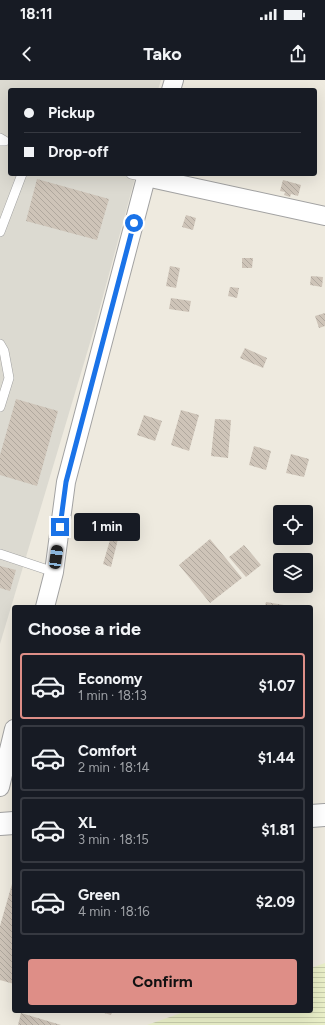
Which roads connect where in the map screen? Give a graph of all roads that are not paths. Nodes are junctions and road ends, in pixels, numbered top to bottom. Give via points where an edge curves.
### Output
1 (21, 176) edge
2 (141, 176) edge
3 (145, 176) edge
4 (325, 216) edge
5 (0, 232) edge
6 (0, 344) edge
7 (0, 407) edge
8 (0, 554) edge
9 (54, 572) junction
10 (46, 605) edge
11 (12, 737) edge
12 (0, 787) edge
13 (325, 815) edge
14 (313, 816) edge
15 (12, 823) edge
16 (0, 824) edge

1 - 5 lane
2 - 9 street via 66,482
3 - 4 street
6 - 7 lane via 4,351 9,378
8 - 9 lane
9 - 10 street
11 - 12 street
13 - 14 street
15 - 16 street

